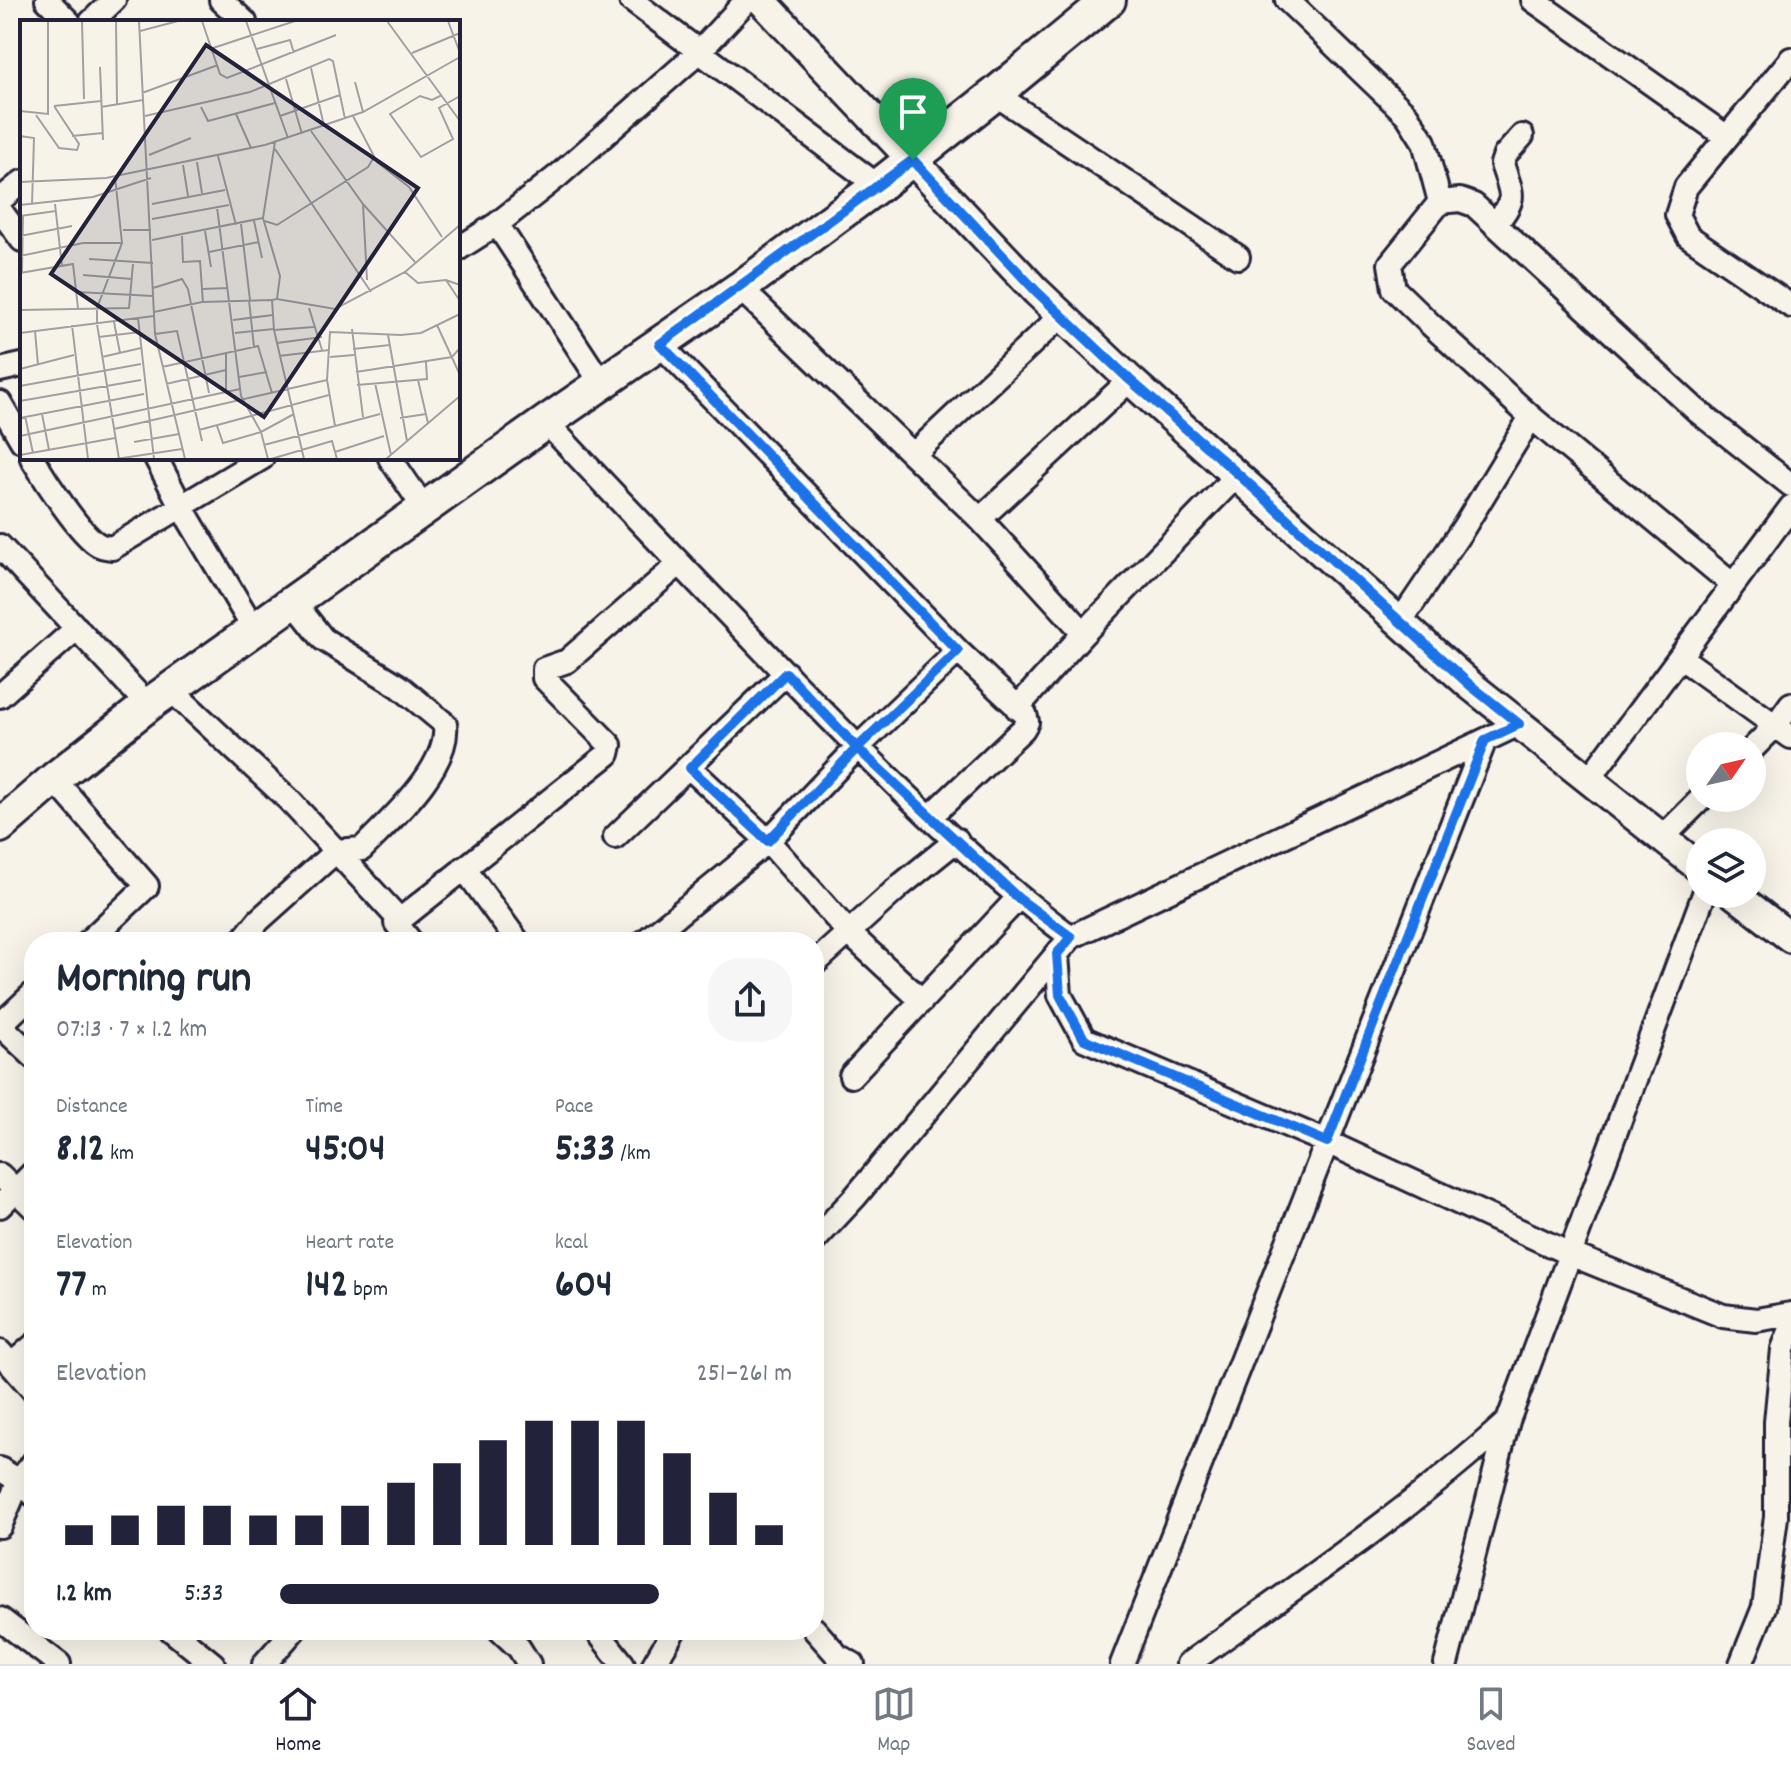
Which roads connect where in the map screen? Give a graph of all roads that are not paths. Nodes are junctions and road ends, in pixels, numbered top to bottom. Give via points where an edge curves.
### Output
1 (47, 0) edge
2 (114, 0) edge
3 (221, 0) edge
4 (631, 0) edge
5 (747, 0) edge
6 (761, 0) edge
7 (1109, 0) edge
8 (1287, 0) edge
9 (1533, 0) edge
10 (67, 20) edge
11 (93, 20) edge
12 (243, 20) edge
13 (699, 52) junction
14 (1791, 59) edge
15 (995, 94) junction
16 (1522, 136) dead end
17 (1727, 137) junction
18 (913, 160) junction
19 (20, 184) edge
20 (878, 186) junction
21 (0, 200) edge
22 (1440, 202) junction
23 (0, 210) edge
24 (497, 224) junction
25 (1495, 225) junction
26 (20, 237) edge
27 (460, 248) edge
28 (1238, 257) dead end
29 (740, 288) junction
30 (1791, 306) edge
31 (1062, 315) junction
32 (660, 344) junction
33 (20, 365) edge
34 (0, 370) edge
35 (1130, 380) junction
36 (602, 384) junction
37 (0, 403) edge
38 (1531, 417) junction
39 (546, 422) junction
40 (20, 438) edge
41 (914, 454) junction
42 (33, 460) edge
43 (157, 460) edge
44 (259, 460) edge
45 (391, 460) edge
46 (1238, 474) junction
47 (1791, 485) edge
48 (181, 506) junction
49 (1791, 507) edge
50 (424, 508) junction
51 (980, 519) junction
52 (0, 546) edge
53 (678, 565) junction
54 (1733, 585) junction
55 (293, 601) junction
56 (1400, 622) junction
57 (77, 628) junction
58 (254, 629) junction
59 (1084, 633) junction
60 (958, 651) junction
61 (1680, 657) junction
62 (786, 673) junction
63 (4, 686) edge
64 (159, 697) junction
65 (1791, 704) edge
66 (1017, 708) junction
67 (1519, 724) junction
68 (1783, 731) edge
69 (1485, 740) junction
70 (857, 748) junction
71 (690, 768) junction
72 (54, 779) junction
73 (1589, 779) junction
74 (1688, 812) edge
75 (930, 817) junction
76 (0, 826) edge
77 (615, 837) dead end
78 (1662, 838) junction
79 (957, 840) junction
80 (768, 841) junction
81 (336, 851) junction
82 (1686, 857) edge
83 (464, 868) junction
84 (1018, 898) junction
85 (1699, 908) edge
86 (1754, 908) edge
87 (396, 923) junction
88 (1788, 931) edge
89 (99, 932) edge
90 (249, 932) edge
91 (403, 932) edge
92 (511, 932) edge
93 (656, 932) edge
94 (849, 933) junction
95 (1064, 946) junction
96 (824, 955) edge
97 (922, 1001) junction
98 (24, 1002) edge
99 (0, 1025) edge
100 (24, 1048) edge
101 (851, 1076) dead end
102 (1327, 1142) junction
103 (8, 1182) edge
104 (24, 1198) edge
105 (0, 1206) edge
106 (824, 1230) edge
107 (1570, 1254) junction
108 (1791, 1314) edge
109 (1791, 1329) edge
110 (6, 1358) edge
111 (24, 1379) edge
112 (1508, 1421) junction
113 (18, 1482) edge
114 (0, 1526) edge
115 (0, 1619) edge
116 (24, 1637) edge
117 (28, 1640) edge
118 (183, 1640) edge
119 (285, 1640) edge
120 (511, 1640) edge
121 (604, 1640) edge
122 (668, 1640) edge
123 (824, 1640) edge
124 (59, 1664) edge
125 (213, 1664) edge
126 (264, 1664) edge
127 (529, 1664) edge
128 (623, 1664) edge
129 (654, 1664) edge
130 (853, 1664) edge
131 (1122, 1664) edge
132 (1188, 1664) edge
133 (1446, 1664) edge
134 (1741, 1664) edge

1 - 10 street
2 - 11 street
3 - 12 street
4 - 13 street
5 - 13 street
6 - 18 street
7 - 15 main road
8 - 22 street via 1407,115 1424,142
9 - 17 street
13 - 20 street
13 - 24 street
14 - 17 street
15 - 18 main road
15 - 28 street
16 - 25 street via 1502,164 1512,196
17 - 30 street via 1686,187 1677,215 1688,236
18 - 20 main road
18 - 31 street
19 - 21 street
20 - 29 main road
22 - 25 street via 1474,205
22 - 38 street via 1390,264 1394,289
23 - 26 street
24 - 27 street
24 - 36 street
25 - 47 street via 1696,410
29 - 32 main road
29 - 41 street
31 - 35 street
31 - 41 street
32 - 36 main road
32 - 60 street
33 - 34 street
35 - 46 street
35 - 51 street
36 - 39 main road
37 - 40 street
38 - 54 street
38 - 56 street
39 - 50 main road
39 - 53 street
41 - 51 street
42 - 48 street via 52,492 98,545 112,548
43 - 48 street
44 - 48 street
45 - 50 street
46 - 56 street
46 - 59 street
48 - 58 street
49 - 54 street
50 - 55 main road
51 - 59 street
52 - 57 street
53 - 62 street
53 - 83 street via 567,661 544,669 544,678 610,745 608,754
54 - 61 street
55 - 58 main road
55 - 81 street via 323,639 399,686 445,724 446,734 419,791 362,849
56 - 67 street
57 - 63 street
57 - 64 street
58 - 64 main road
59 - 66 street
60 - 66 street
60 - 70 street
61 - 68 street
61 - 73 street
62 - 70 street
62 - 71 street
64 - 72 main road
64 - 81 street via 289,800
65 - 68 street
66 - 75 street via 1025,714 1023,729
67 - 69 street
67 - 73 street
69 - 95 street
69 - 102 street
70 - 75 street
70 - 80 street
71 - 77 street
71 - 80 street
72 - 76 main road
72 - 89 street via 147,886
73 - 78 street
74 - 78 street
75 - 79 street
78 - 82 street
79 - 84 street
79 - 94 street
80 - 93 street
80 - 94 street
81 - 87 street via 396,916
81 - 90 street
83 - 87 street
83 - 92 street
84 - 95 street
84 - 97 street
85 - 107 street
86 - 88 street
87 - 91 street
94 - 96 street
94 - 97 street
95 - 102 street via 1060,995 1084,1039
95 - 106 street
97 - 101 street
98 - 99 street
99 - 100 street
102 - 107 street
102 - 131 street
103 - 104 street
103 - 105 street
107 - 108 street via 1723,1316 1756,1320
107 - 112 street
109 - 134 street via 1783,1349 1776,1517 1764,1607
110 - 111 street
112 - 132 street via 1401,1510
112 - 133 street
113 - 114 street
115 - 116 street
117 - 124 street
118 - 125 street
119 - 126 street
120 - 127 street
121 - 128 street
122 - 129 street
123 - 130 street

